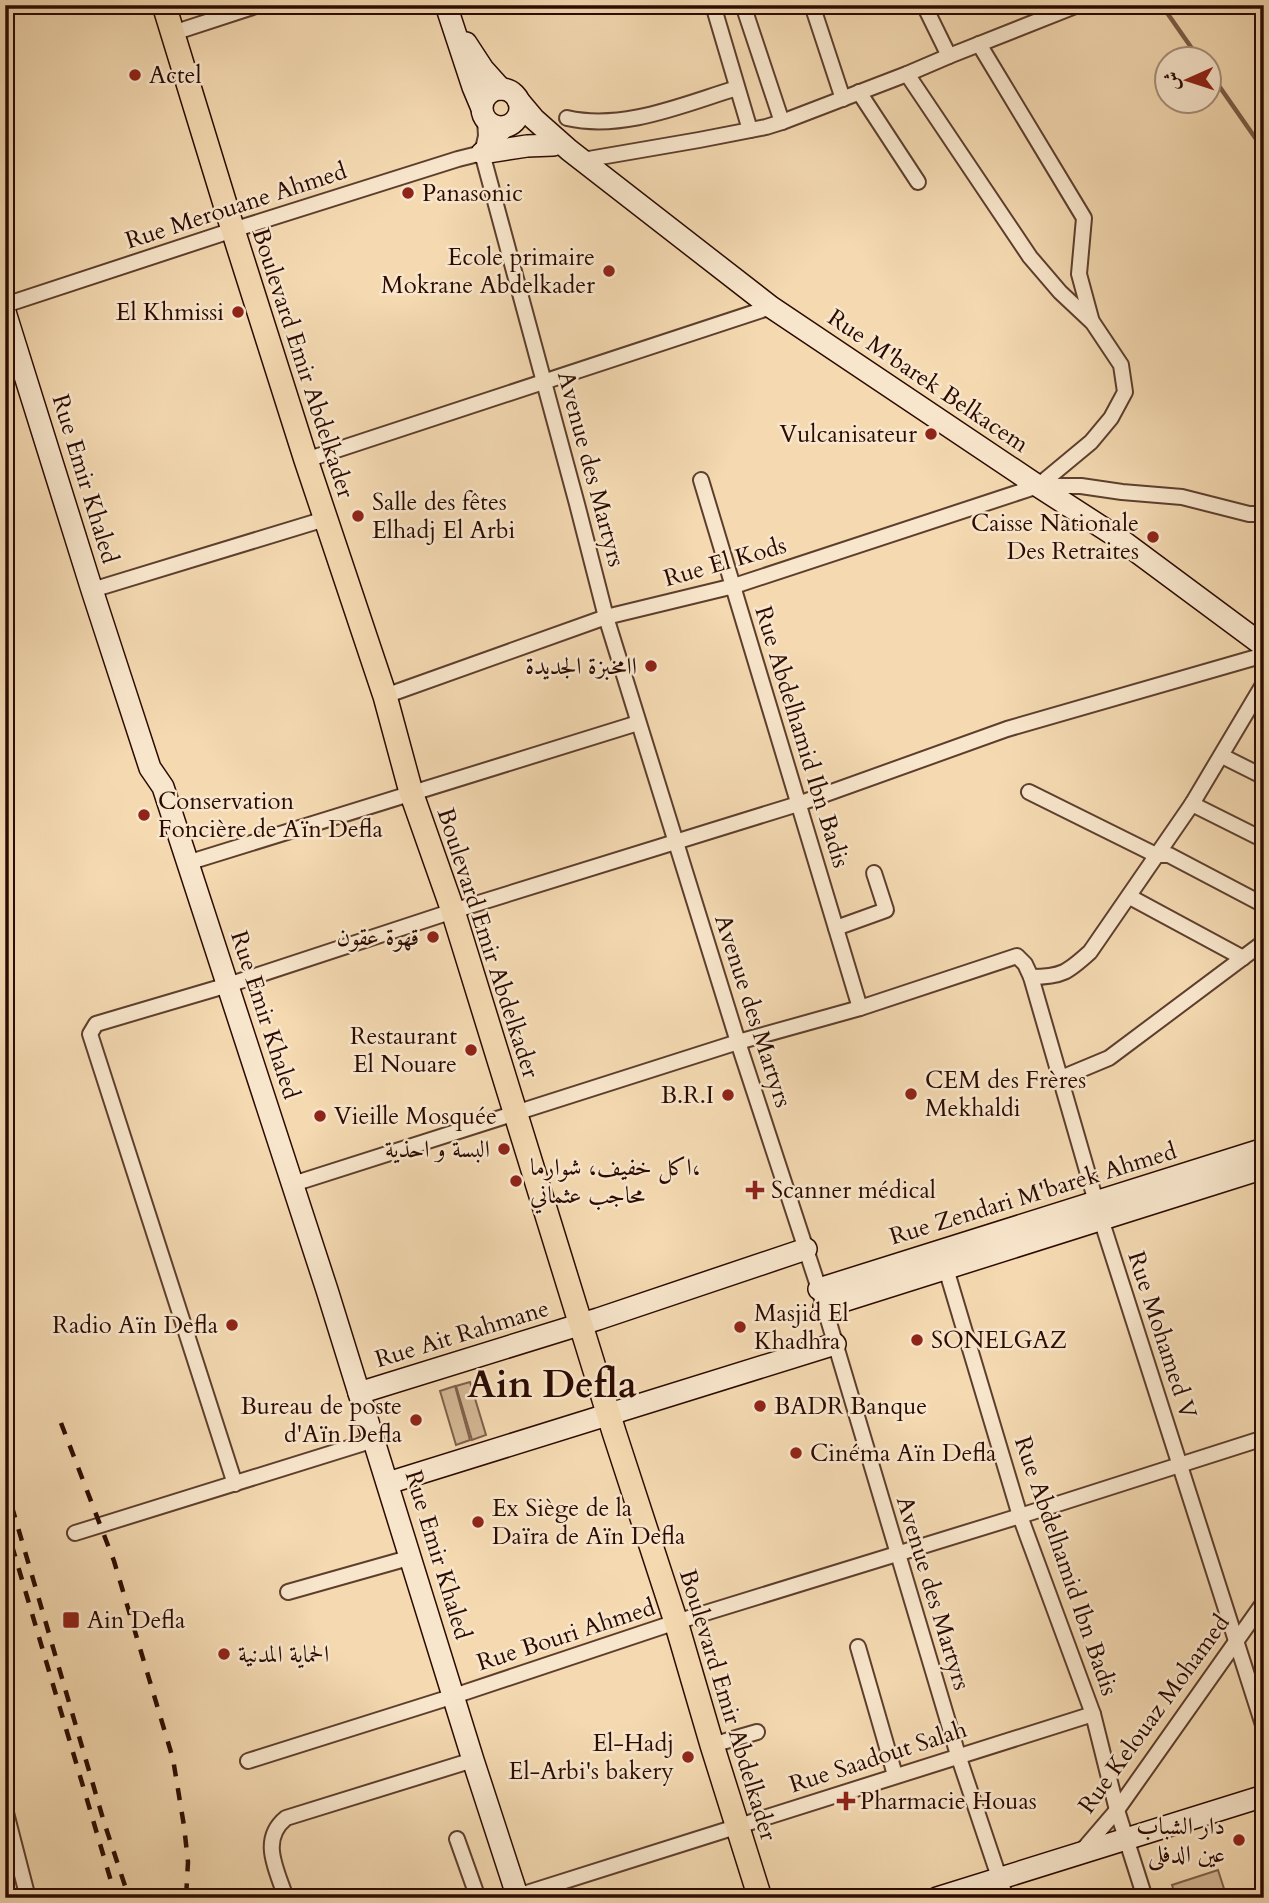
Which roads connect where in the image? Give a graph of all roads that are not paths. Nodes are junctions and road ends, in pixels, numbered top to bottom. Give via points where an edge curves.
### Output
1 (164, 5) edge
2 (258, 5) edge
3 (713, 5) edge
4 (743, 5) edge
5 (812, 5) edge
6 (924, 5) edge
7 (1078, 5) edge
8 (449, 13) edge
9 (173, 33) junction
10 (979, 44) junction
11 (949, 56) junction
12 (907, 74) junction
13 (737, 88) junction
14 (859, 92) junction
15 (510, 94) junction
16 (843, 99) junction
17 (483, 113) junction
18 (567, 118) dead end
19 (782, 122) junction
20 (512, 123) junction
21 (750, 130) junction
22 (568, 152) junction
23 (482, 153) junction
24 (918, 182) dead end
25 (233, 230) junction
26 (5, 305) edge
27 (771, 307) junction
28 (5, 312) edge
29 (1093, 323) junction
30 (545, 382) junction
31 (306, 460) junction
32 (701, 480) dead end
33 (1038, 486) junction
34 (1256, 514) edge
35 (325, 519) junction
36 (1264, 524) edge
37 (734, 586) junction
38 (92, 590) junction
39 (606, 617) junction
40 (1264, 646) edge
41 (1264, 655) edge
42 (1264, 683) edge
43 (384, 696) junction
44 (638, 723) junction
45 (1222, 756) junction
46 (1264, 778) edge
47 (411, 792) junction
48 (1029, 792) dead end
49 (798, 804) junction
50 (1192, 804) junction
51 (1264, 840) edge
52 (675, 842) junction
53 (1156, 855) junction
54 (187, 863) junction
55 (874, 873) dead end
56 (1130, 897) junction
57 (1264, 905) edge
58 (453, 911) junction
59 (836, 928) junction
60 (1264, 942) edge
61 (1243, 958) junction
62 (1031, 978) junction
63 (228, 985) junction
64 (860, 1007) junction
65 (738, 1042) junction
66 (1061, 1078) junction
67 (515, 1115) junction
68 (1264, 1149) edge
69 (1264, 1168) edge
70 (293, 1184) junction
71 (1099, 1211) junction
72 (806, 1249) junction
73 (944, 1259) junction
74 (822, 1298) junction
75 (581, 1324) junction
76 (835, 1343) junction
77 (359, 1393) junction
78 (609, 1413) junction
79 (1264, 1437) edge
80 (374, 1440) junction
81 (1180, 1465) junction
82 (388, 1483) junction
83 (235, 1484) junction
84 (1020, 1516) junction
85 (75, 1533) dead end
86 (898, 1554) junction
87 (412, 1557) junction
88 (288, 1592) dead end
89 (1264, 1602) edge
90 (676, 1622) junction
91 (1235, 1641) junction
92 (858, 1647) dead end
93 (454, 1696) junction
94 (1093, 1714) junction
95 (1264, 1728) edge
96 (757, 1732) dead end
97 (712, 1745) junction
98 (958, 1755) junction
99 (248, 1760) dead end
100 (473, 1760) junction
101 (895, 1775) junction
102 (1264, 1796) edge
103 (1117, 1810) junction
104 (6, 1816) edge
105 (737, 1826) junction
106 (457, 1839) dead end
107 (1126, 1839) junction
108 (1080, 1853) junction
109 (1002, 1888) edge
110 (515, 1897) edge
111 (28, 1898) edge
112 (286, 1898) edge
113 (478, 1898) edge
114 (760, 1898) edge
115 (937, 1898) edge
116 (1145, 1898) edge

1 - 9 main road, Boulevard Emir Abdelkader
2 - 9 street
3 - 13 street
4 - 19 street
5 - 16 street
6 - 11 street
7 - 10 street
8 - 15 street, Rue M'barek Belkacem via 483,69
8 - 17 street
9 - 25 main road, Boulevard Emir Abdelkader
10 - 11 street
10 - 29 street via 1084,218 1079,274
11 - 12 street
12 - 14 street
12 - 29 street via 1030,257
13 - 18 street via 639,117 607,121
13 - 21 street
14 - 16 street
14 - 24 street
15 - 17 street via 488,93
15 - 20 street via 519,112
15 - 22 street, Rue M'barek Belkacem
16 - 19 street
17 - 20 street via 496,127
17 - 23 street, Avenue des Martyrs via 486,136
19 - 21 street
20 - 22 street, Rue M'barek Belkacem
20 - 23 street
21 - 22 street
22 - 23 street via 527,146
22 - 27 street, Rue M'barek Belkacem
23 - 25 street, Rue Merouane Ahmed
23 - 30 street, Avenue des Martyrs
25 - 26 street, Rue Merouane Ahmed
25 - 31 main road, Boulevard Emir Abdelkader
27 - 30 street
27 - 33 street, Rue M'barek Belkacem
28 - 38 street, Rue Emir Khaled
29 - 33 street via 1121,365 1125,392 1091,443
30 - 31 street
30 - 39 street, Avenue des Martyrs
31 - 35 main road, Boulevard Emir Abdelkader
32 - 37 street, Rue Abdelhamid Ibn Badis
33 - 34 street via 1182,497
33 - 37 street, Rue El Kods
33 - 40 street, Rue M'barek Belkacem via 1117,537
34 - 36 street
35 - 38 street
35 - 43 main road, Boulevard Emir Abdelkader
37 - 39 street, Rue El Kods
37 - 49 street, Rue Abdelhamid Ibn Badis
38 - 54 street, Rue Emir Khaled via 150,768 163,787
39 - 43 street, Rue El Kods
39 - 44 street, Avenue des Martyrs
41 - 49 street via 1007,729
42 - 45 street
43 - 47 main road, Boulevard Emir Abdelkader
44 - 47 street
44 - 52 street, Avenue des Martyrs
45 - 46 street
45 - 50 street
47 - 54 street
47 - 58 main road, Boulevard Emir Abdelkader
48 - 53 street
49 - 52 street
49 - 59 street, Rue Abdelhamid Ibn Badis
50 - 51 street
50 - 53 street
52 - 58 street
52 - 65 street, Avenue des Martyrs
53 - 56 street
53 - 57 street via 1169,855
54 - 63 street, Rue Emir Khaled
55 - 59 street via 886,910
56 - 61 street
56 - 62 street via 1090,952 1070,971
58 - 63 street
58 - 67 main road, Boulevard Emir Abdelkader
59 - 64 street, Rue Abdelhamid Ibn Badis
60 - 61 street
61 - 66 street via 1109,1058
62 - 64 street, Rue Mohamed V via 1017,956
62 - 66 street, Rue Mohamed V
63 - 70 street, Rue Emir Khaled
63 - 83 street via 96,1024 90,1034
64 - 65 street
65 - 67 street
65 - 72 street, Avenue des Martyrs
66 - 71 street, Rue Mohamed V
67 - 70 street
67 - 75 main road, Boulevard Emir Abdelkader
68 - 71 street, Rue Zendari M'barek Ahmed
69 - 71 street
70 - 77 street, Rue Emir Khaled
71 - 73 street
71 - 81 street, Rue Mohamed V
72 - 74 street, Avenue des Martyrs
72 - 75 street, Rue Ait Rahmane
73 - 74 street
73 - 84 street, Rue Abdelhamid Ibn Badis
74 - 76 street, Avenue des Martyrs
75 - 77 street, Rue Ait Rahmane
75 - 78 main road, Boulevard Emir Abdelkader
76 - 78 street
76 - 86 street, Avenue des Martyrs
77 - 80 street, Rue Emir Khaled
78 - 82 street
78 - 90 main road, Boulevard Emir Abdelkader
79 - 81 street, Rue Bouri Ahmed
80 - 82 street, Rue Emir Khaled
80 - 83 street
81 - 84 street, Rue Bouri Ahmed
81 - 91 street, Rue Mohamed V
82 - 87 street, Rue Emir Khaled
83 - 85 street
84 - 86 street, Rue Bouri Ahmed
84 - 94 street, Rue Abdelhamid Ibn Badis
86 - 90 street, Rue Bouri Ahmed
86 - 98 street, Avenue des Martyrs
87 - 88 street
87 - 93 street, Rue Emir Khaled
89 - 91 street, Rue Kelouaz Mohamed
90 - 93 street, Rue Bouri Ahmed
90 - 97 main road, Boulevard Emir Abdelkader
91 - 95 street, Rue Mohamed V
91 - 103 street, Rue Kelouaz Mohamed
92 - 101 street
93 - 99 street, Rue Bouri Ahmed
93 - 100 street, Rue Emir Khaled
94 - 98 street, Rue Saadout Salah
94 - 103 street, Rue Abdelhamid Ibn Badis
96 - 97 street
97 - 105 main road, Boulevard Emir Abdelkader
98 - 101 street, Rue Saadout Salah
98 - 109 street, Avenue des Martyrs
100 - 110 street, Rue Emir Khaled
100 - 112 street via 286,1818 274,1832 271,1850
101 - 105 street, Rue Saadout Salah
102 - 107 street
103 - 107 street, Rue Abdelhamid Ibn Badis
103 - 108 street, Rue Kelouaz Mohamed
104 - 111 street
105 - 110 street, Rue Saadout Salah
105 - 114 main road, Boulevard Emir Abdelkader
106 - 113 street
107 - 108 street
107 - 116 street, Rue Abdelhamid Ibn Badis
108 - 109 street
109 - 115 street

